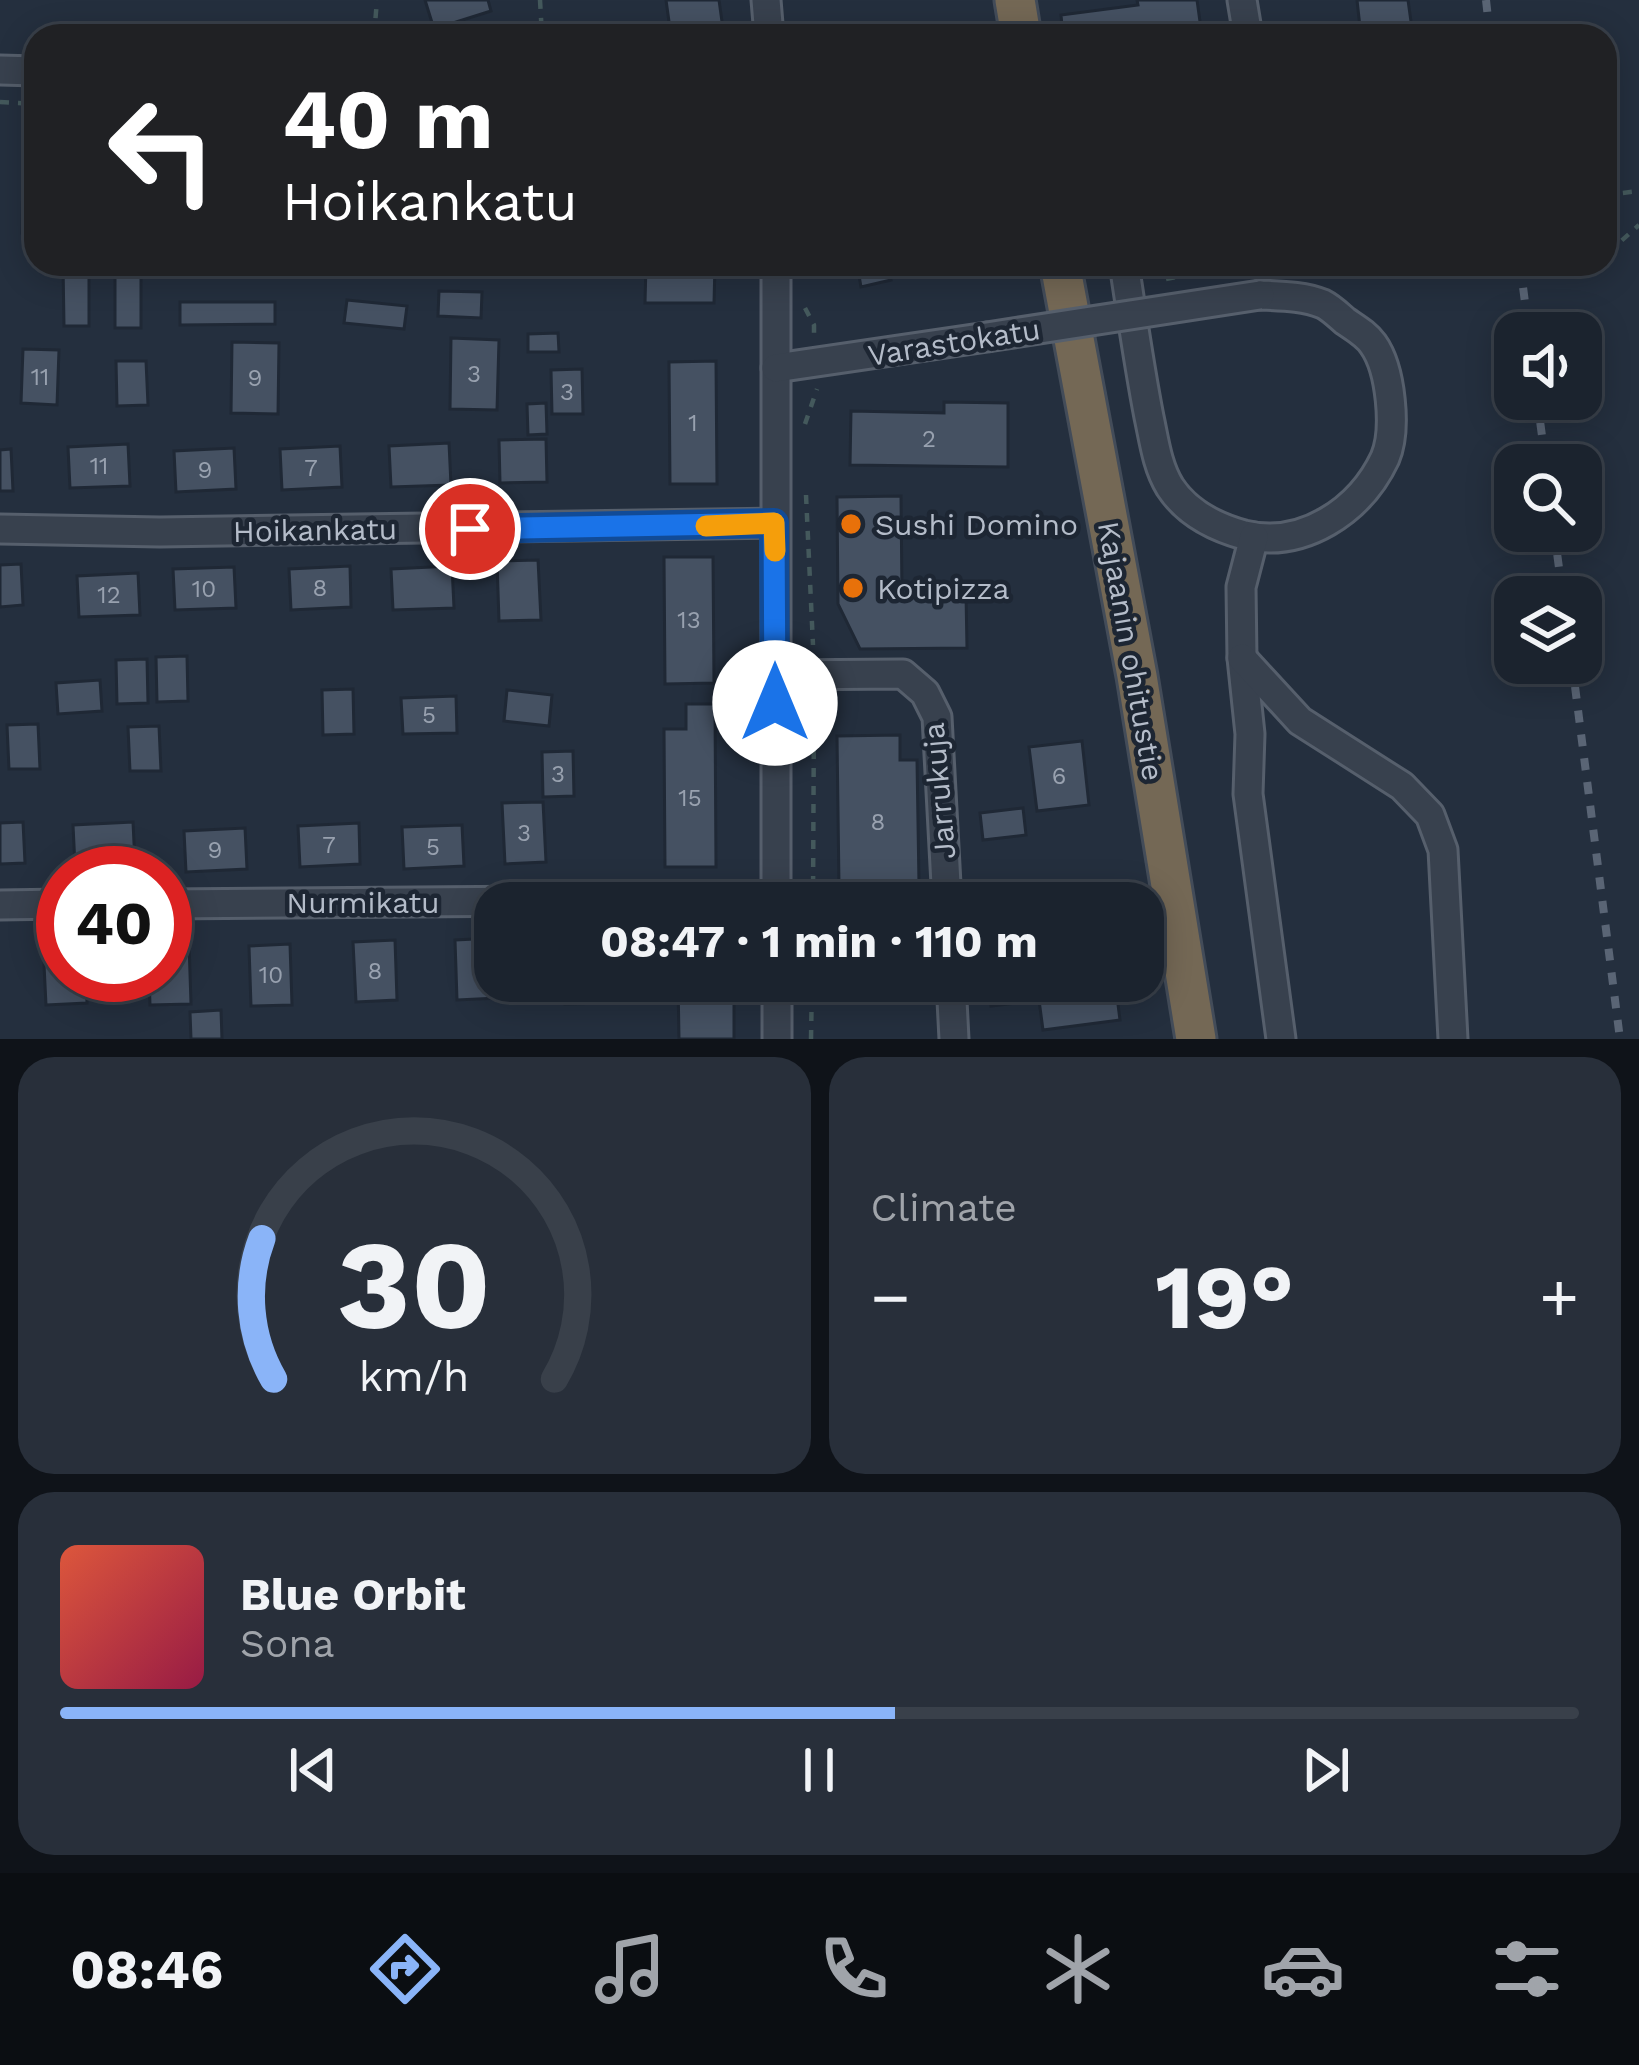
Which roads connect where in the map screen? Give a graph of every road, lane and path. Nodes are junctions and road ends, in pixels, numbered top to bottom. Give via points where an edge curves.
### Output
1 (776, 276) edge
2 (1062, 276) edge
3 (1126, 276) edge
4 (814, 325) dead end
5 (815, 363) junction
6 (776, 368) junction
7 (805, 424) dead end
8 (806, 494) dead end
9 (774, 523) junction
10 (0, 529) edge
11 (1254, 537) junction
12 (1242, 658) junction
13 (775, 675) junction
14 (814, 675) junction
15 (776, 882) edge
16 (813, 882) edge
17 (946, 882) edge
18 (474, 902) edge
19 (36, 904) edge
20 (192, 904) edge
21 (0, 905) edge
22 (777, 1002) edge
23 (812, 1002) edge
24 (952, 1002) edge
25 (777, 1039) edge
26 (812, 1039) edge
27 (954, 1039) edge
28 (1196, 1039) edge
29 (1281, 1039) edge
30 (1453, 1039) edge

1 - 6 street
2 - 28 highway, Kajaanin ohitustie
3 - 11 street, Varastokatu via 1158,459 1171,488 1217,528
4 - 5 path
5 - 6 street, Varastokatu
5 - 7 path via 817,393
5 - 11 street, Varastokatu, bridge via 1260,295 1324,305 1371,340 1385,367 1387,455 1356,501 1318,529
6 - 9 street
8 - 14 path
9 - 10 street, Hoikankatu
9 - 13 street
11 - 12 street via 1241,587
12 - 29 street via 1248,794
12 - 30 street via 1300,721 1402,786 1430,815 1443,850
13 - 14 street, Jarrukuja
13 - 15 street
14 - 16 path
14 - 17 street, Jarrukuja via 903,674 925,693 937,717
18 - 20 street, Nurmikatu
19 - 21 street
22 - 25 street
23 - 26 path
24 - 27 street

